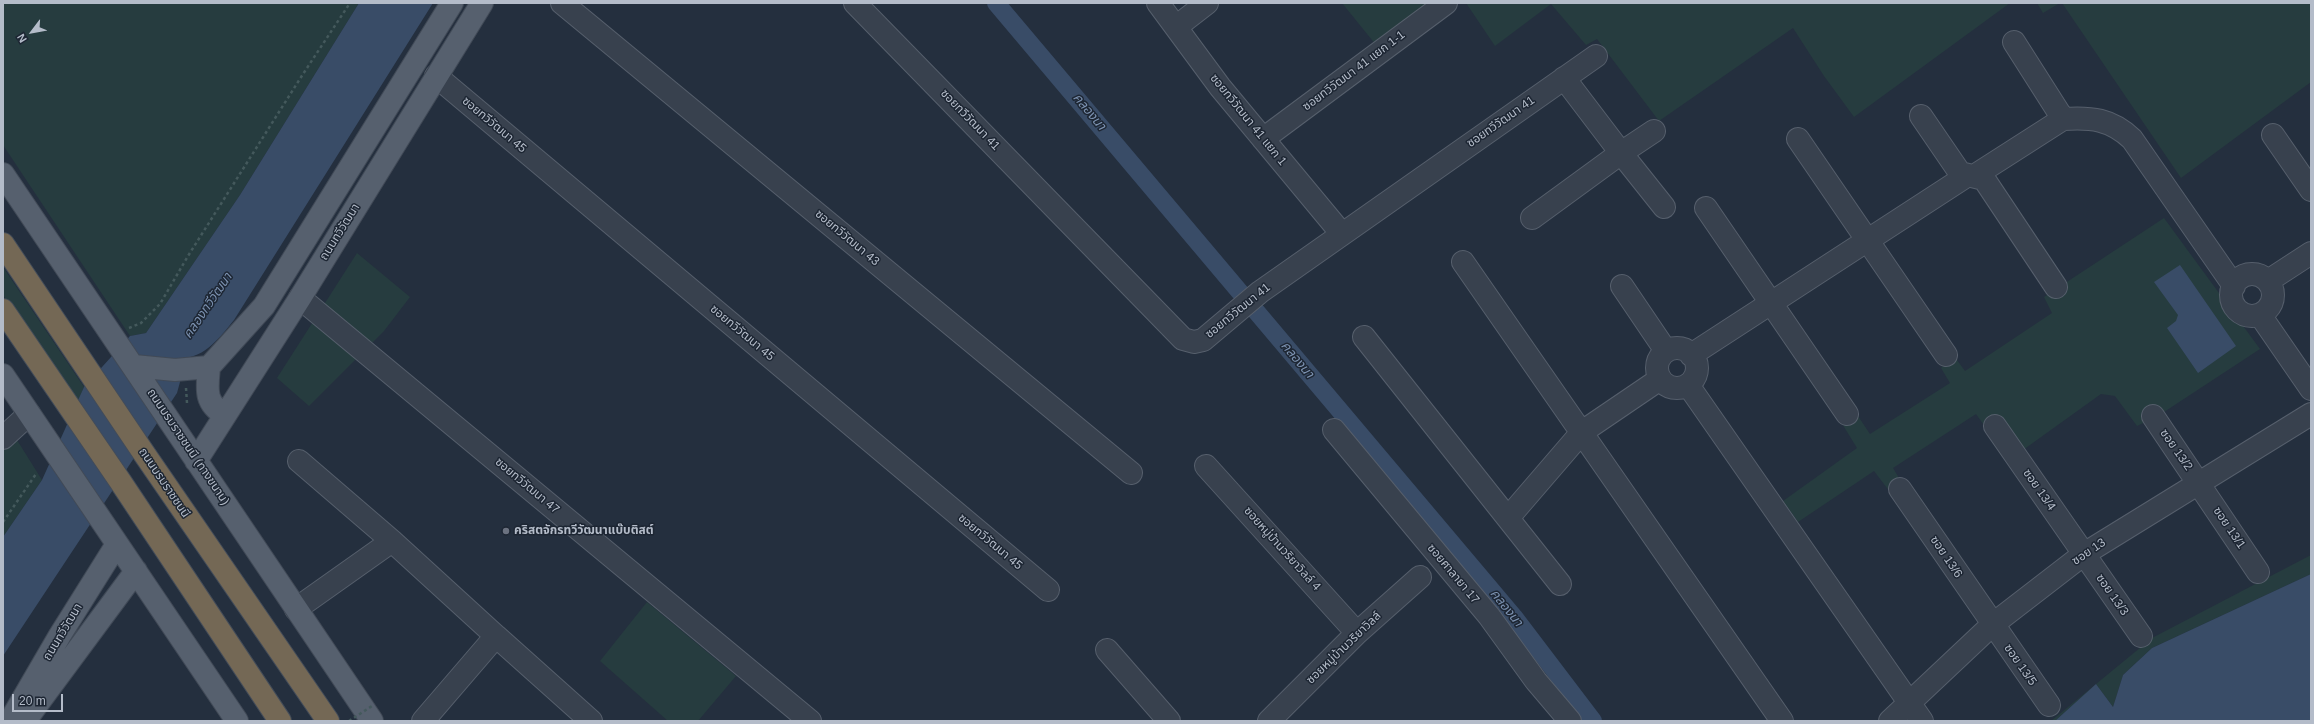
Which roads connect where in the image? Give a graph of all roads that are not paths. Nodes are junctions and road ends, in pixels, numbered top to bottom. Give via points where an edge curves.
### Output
1 (452, 3) edge
2 (482, 3) edge
3 (562, 3) edge
4 (855, 3) edge
5 (1158, 3) edge
6 (1208, 3) edge
7 (1446, 3) edge
8 (1176, 27) junction
9 (2014, 42) dead end
10 (1596, 56) dead end
11 (436, 76) junction
12 (1564, 78) junction
13 (1921, 116) dead end
14 (2063, 119) junction
15 (1654, 132) dead end
16 (2273, 135) dead end
17 (1263, 139) junction
18 (1798, 139) dead end
19 (1621, 153) junction
20 (3, 174) edge
21 (1971, 176) junction
22 (2311, 190) edge
23 (1664, 207) dead end
24 (1706, 208) dead end
25 (1532, 218) dead end
26 (1342, 234) junction
27 (1867, 241) junction
28 (3, 244) edge
29 (2311, 253) edge
30 (1463, 262) dead end
31 (2268, 281) junction
32 (1622, 286) dead end
33 (2234, 286) junction
34 (2056, 287) dead end
35 (300, 298) junction
36 (1772, 303) junction
37 (3, 310) edge
38 (2260, 314) junction
39 (1364, 336) dead end
40 (1666, 351) junction
41 (1692, 355) junction
42 (1946, 355) dead end
43 (134, 366) junction
44 (209, 367) junction
45 (3, 375) edge
46 (1660, 379) junction
47 (1688, 385) junction
48 (2311, 389) edge
49 (29, 414) junction
50 (1848, 414) dead end
51 (2311, 414) edge
52 (224, 415) junction
53 (2153, 416) dead end
54 (1994, 426) dead end
55 (1334, 430) dead end
56 (1582, 432) junction
57 (3, 438) edge
58 (196, 461) junction
59 (299, 461) dead end
60 (1206, 466) dead end
61 (1131, 473) dead end
62 (2200, 483) junction
63 (1900, 489) dead end
64 (1508, 518) junction
65 (392, 541) junction
66 (118, 544) junction
67 (2084, 554) junction
68 (136, 571) junction
69 (2258, 572) dead end
70 (1420, 577) dead end
71 (1560, 584) dead end
72 (1048, 590) dead end
73 (296, 609) junction
74 (1992, 625) junction
75 (1357, 633) junction
76 (496, 636) junction
77 (2141, 636) dead end
78 (1107, 650) dead end
79 (2048, 705) dead end
80 (1916, 712) edge
81 (372, 713) edge
82 (328, 720) edge
83 (425, 720) edge
84 (10, 721) edge
85 (25, 721) edge
86 (237, 721) edge
87 (280, 721) edge
88 (591, 721) edge
89 (810, 721) edge
90 (1169, 721) edge
91 (1269, 721) edge
92 (1570, 721) edge
93 (1782, 721) edge
94 (1890, 721) edge

1 - 44 main road via 264,306
2 - 11 main road, ถนนทวีวัฒนา
3 - 61 street, ซอยทวีวัฒนา 43
4 - 26 street, ซอยทวีวัฒนา 41 via 1183,339 1194,342 1203,340 1260,292
5 - 8 street, ซอยทวีวัฒนา 41 แยก 1
6 - 8 street
7 - 17 street, ซอยทวีวัฒนา 41 แยก 1-1
8 - 17 street, ซอยทวีวัฒนา 41 แยก 1 via 1216,82
9 - 14 street
10 - 12 street, ซอยทวีวัฒนา 41
11 - 35 main road, ถนนทวีวัฒนา
11 - 72 street, ซอยทวีวัฒนา 45
12 - 19 street
12 - 26 street, ซอยทวีวัฒนา 41
13 - 21 street via 1960,173
14 - 21 street
14 - 33 street via 2106,122 2121,128 2132,139
15 - 19 street
16 - 22 street
17 - 26 street, ซอยทวีวัฒนา 41 แยก 1
18 - 27 street
19 - 23 street
19 - 25 street
20 - 43 main road, ถนนบรมราชชนนี (ทางขนาน) via 117,331
21 - 27 street
21 - 34 street via 1984,179
24 - 36 street
27 - 36 street
27 - 42 street
28 - 82 highway, ถนนบรมราชชนนี
29 - 31 street
30 - 56 street
31 - 33 street via 2250,274 2238,280
31 - 38 street via 2273,300
32 - 40 street
33 - 38 street via 2232,298 2237,309 2248,316
35 - 52 main road, ถนนทวีวัฒนา
35 - 89 street, ซอยทวีวัฒนา 47
36 - 41 street
36 - 50 street
37 - 87 highway via 120,480
38 - 48 street
39 - 64 street
40 - 41 street via 1680,349
40 - 46 street via 1657,366
41 - 47 street via 1697,368 1696,375
43 - 44 main road via 180,376
43 - 58 main road, ถนนบรมราชชนนี (ทางขนาน)
44 - 52 main road via 208,393 211,404
45 - 49 main road
46 - 47 street via 1664,384 1676,388
46 - 56 street
47 - 80 street
49 - 57 street
49 - 66 main road
51 - 62 street, ซอย 13
52 - 58 main road, ถนนทวีวัฒนา
53 - 62 street, ซอย 13/2
54 - 67 street, ซอย 13/4
55 - 92 street, ซอยศาลายา 17 via 1488,616 1536,681
56 - 64 street
56 - 93 street
58 - 73 main road, ถนนบรมราชชนนี (ทางขนาน)
59 - 65 street
60 - 75 street, ซอยหมู่บ้านวริยาวิลล์ 4
62 - 67 street, ซอย 13
62 - 69 street, ซอย 13/1
63 - 74 street, ซอย 13/6
64 - 71 street
65 - 73 street
65 - 76 street
66 - 68 main road
66 - 84 main road, ถนนทวีวัฒนา via 60,635
67 - 74 street, ซอย 13
67 - 77 street, ซอย 13/3
68 - 85 main road, ถนนทวีวัฒนา
68 - 86 main road
70 - 75 street, ซอยหมู่บ้านวริยาวิลล์
73 - 81 main road, ถนนบรมราชชนนี (ทางขนาน)
74 - 79 street, ซอย 13/5
74 - 80 street, ซอย 13
75 - 91 street, ซอยหมู่บ้านวริยาวิลล์
76 - 83 street
76 - 88 street
78 - 90 street
80 - 94 street, ซอย 13

